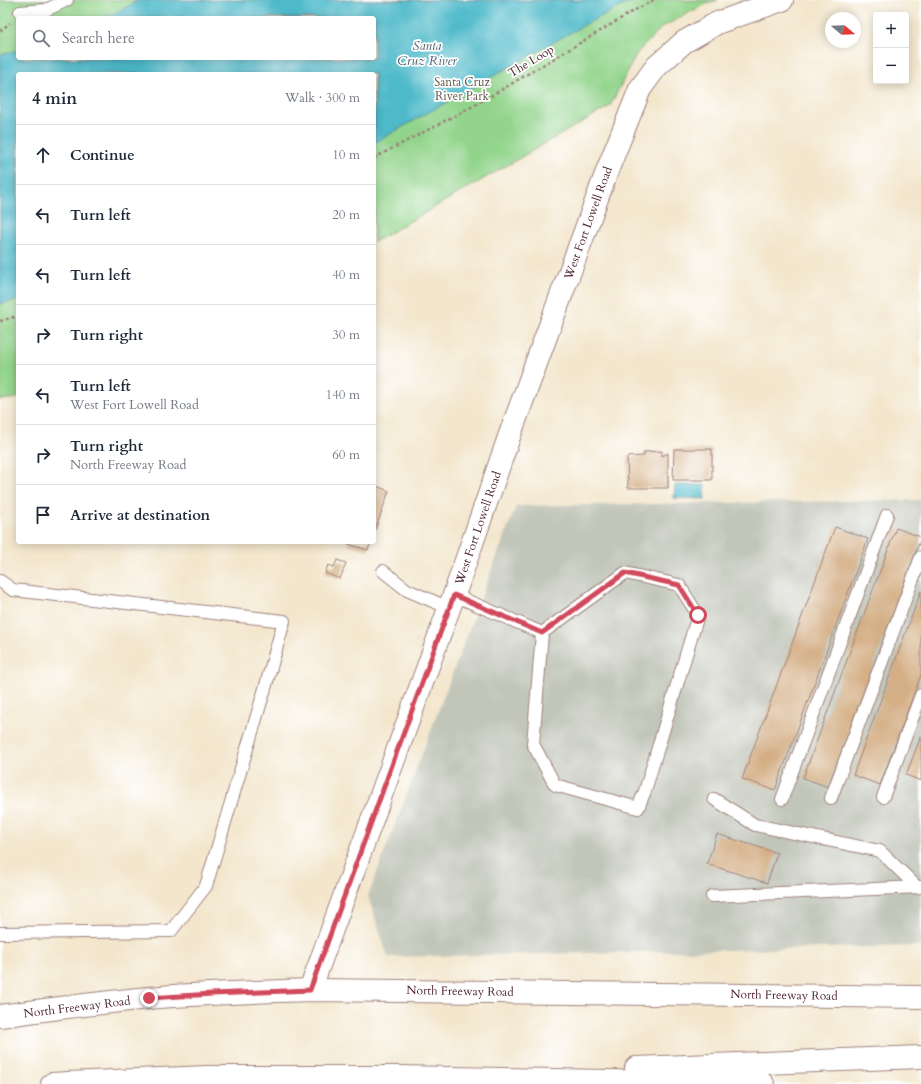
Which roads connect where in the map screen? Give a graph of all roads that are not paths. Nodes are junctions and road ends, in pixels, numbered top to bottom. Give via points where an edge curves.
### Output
1 (67, 0) edge
2 (782, 0) edge
3 (20, 12) dead end
4 (887, 515) dead end
5 (921, 557) edge
6 (383, 571) dead end
7 (0, 581) edge
8 (452, 601) junction
9 (542, 633) junction
10 (921, 695) edge
11 (884, 797) dead end
12 (782, 798) dead end
13 (831, 798) dead end
14 (714, 799) dead end
15 (919, 887) edge
16 (712, 896) dead end
17 (0, 933) edge
18 (310, 990) junction
19 (921, 997) edge
20 (0, 1016) edge
21 (921, 1057) edge
22 (399, 1077) junction
23 (52, 1084) edge
24 (763, 1084) edge

1 - 3 lane via 46,10
2 - 8 main road, West Fort Lowell Road via 717,23 684,42 656,67 640,89 548,331
4 - 12 lane
5 - 13 lane
6 - 8 lane via 407,590
7 - 17 lane via 13,590 284,621 206,886 171,931
8 - 9 lane
8 - 18 main road, West Fort Lowell Road
9 - 9 lane via 533,744 555,786 638,808 698,615 679,585 625,573
10 - 11 lane
14 - 15 lane via 755,825 880,851
15 - 16 lane
18 - 19 main road, North Freeway Road
18 - 20 main road, North Freeway Road via 149,998
21 - 22 main road
22 - 23 main road via 207,1077
22 - 24 main road

